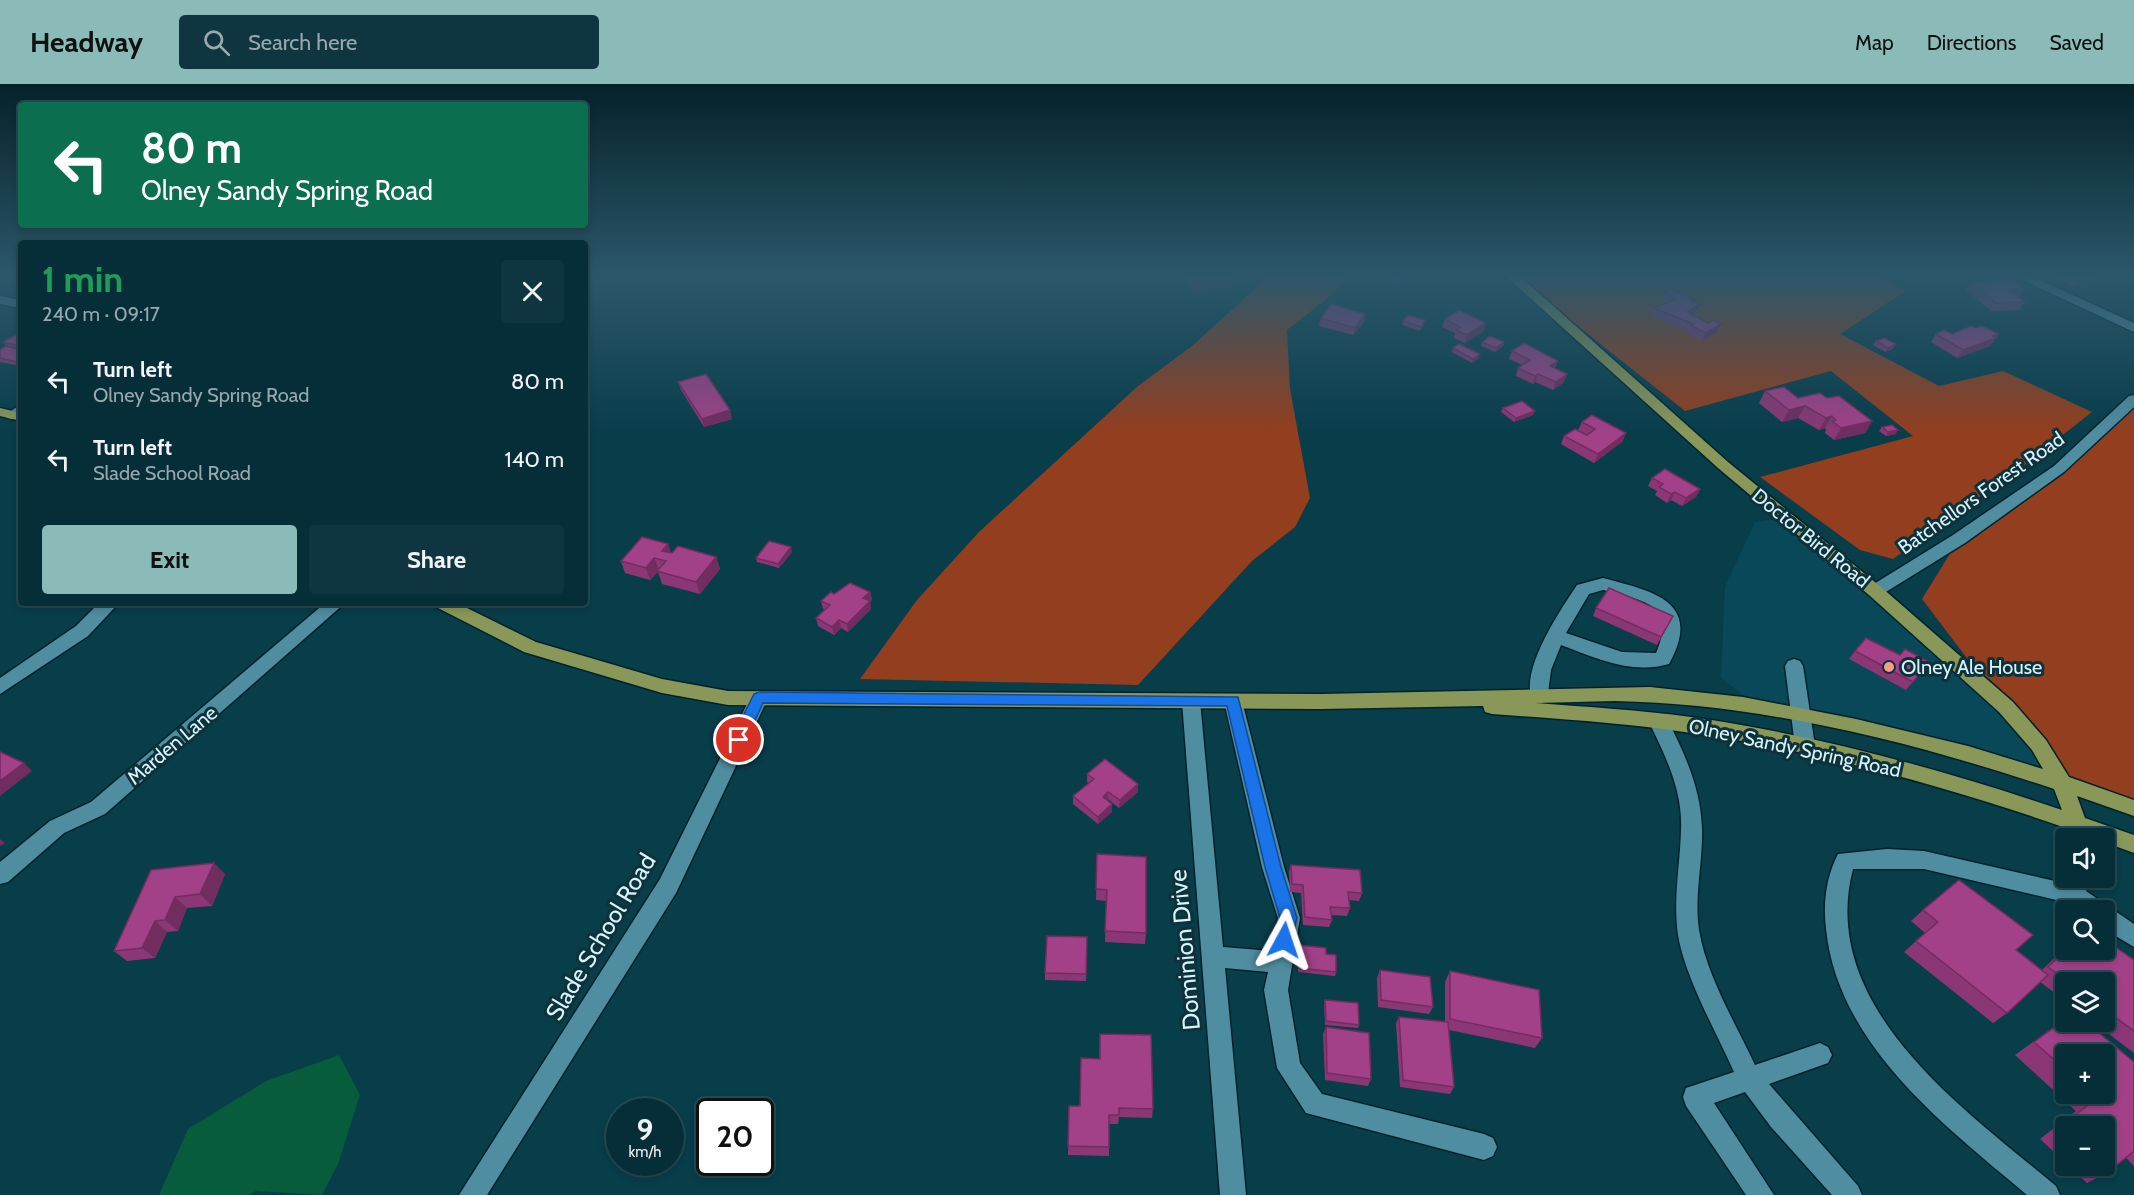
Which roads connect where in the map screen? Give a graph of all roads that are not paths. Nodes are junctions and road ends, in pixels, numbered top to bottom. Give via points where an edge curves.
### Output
1 (1571, 329) edge
2 (2134, 399) edge
3 (1875, 591) junction
4 (107, 606) edge
5 (333, 606) edge
6 (448, 606) edge
7 (1557, 636) junction
8 (1794, 666) dead end
9 (0, 687) edge
10 (1540, 696) junction
11 (759, 698) junction
12 (1233, 700) junction
13 (1191, 701) junction
14 (1409, 701) junction
15 (1799, 714) junction
16 (1659, 722) junction
17 (1805, 746) junction
18 (2061, 782) junction
19 (2134, 808) edge
20 (2071, 828) edge
21 (2078, 828) edge
22 (2115, 840) edge
23 (2134, 844) edge
24 (0, 875) edge
25 (2055, 882) edge
26 (2115, 924) edge
27 (2134, 937) edge
28 (1213, 957) junction
29 (1279, 962) junction
30 (1820, 1056) dead end
31 (1749, 1078) junction
32 (1484, 1148) dead end
33 (472, 1195) edge
34 (1233, 1195) edge
35 (1761, 1195) edge
36 (1849, 1195) edge
37 (2047, 1195) edge

1 - 3 main road, Doctor Bird Road via 1723,465
2 - 3 street, Batchellors Forest Road via 2059,469 1959,539
3 - 18 main road, Doctor Bird Road via 2006,707 2039,745
4 - 9 street via 82,632
5 - 24 street, Marden Lane via 98,808 57,827
6 - 11 main road, Olney Sandy Spring Road via 541,650 662,686 728,698
7 - 7 street via 1583,590 1603,584 1640,594 1664,606 1672,621 1673,634 1663,658 1644,663 1609,656
7 - 10 street via 1542,668
8 - 15 street
10 - 14 main road, Olney Sandy Spring Road
10 - 15 main road, Olney Sandy Spring Road via 1594,693 1680,697
11 - 13 main road, Olney Sandy Spring Road
11 - 33 street, Slade School Road via 668,886
12 - 13 main road, Olney Sandy Spring Road
12 - 14 main road, Olney Sandy Spring Road
12 - 29 street via 1288,918
13 - 28 street, Dominion Drive
14 - 16 main road, Olney Sandy Spring Road
15 - 17 street
15 - 18 main road, Olney Sandy Spring Road via 1905,736
16 - 17 main road, Olney Sandy Spring Road
16 - 31 street via 1682,771 1689,800 1692,829 1688,929 1697,964
17 - 20 main road, Olney Sandy Spring Road via 1975,791
18 - 19 main road, Olney Sandy Spring Road
18 - 21 main road, Doctor Bird Road
22 - 23 main road, Olney Sandy Spring Road
25 - 37 street via 1924,860 1845,860 1835,910 1849,982 1866,1017 1891,1053 1959,1120
26 - 27 street
28 - 29 street
28 - 34 street, Dominion Drive
29 - 32 street via 1276,990 1288,1068 1315,1104
30 - 31 street
31 - 35 street via 1695,1097
31 - 36 street

